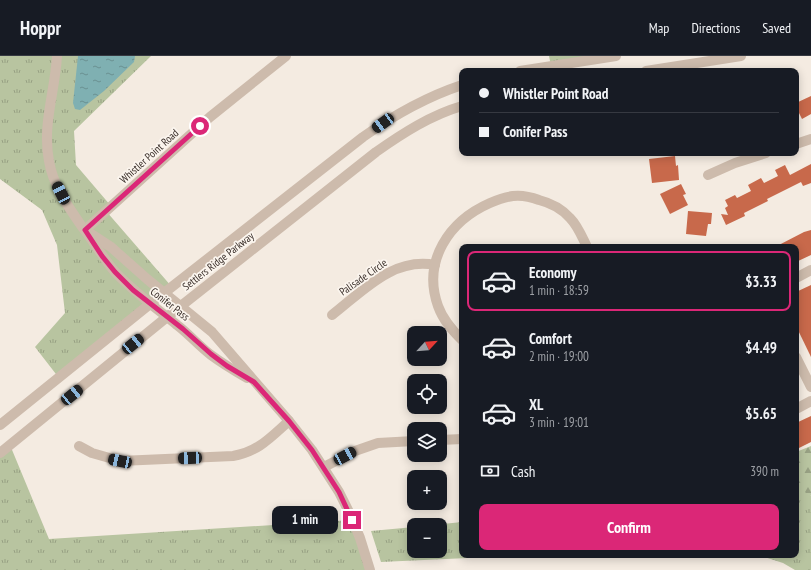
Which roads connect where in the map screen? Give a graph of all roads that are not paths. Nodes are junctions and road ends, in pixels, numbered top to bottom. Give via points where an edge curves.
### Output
1 (57, 56) edge
2 (286, 56) edge
3 (616, 56) edge
4 (741, 56) edge
5 (539, 68) edge
6 (665, 68) edge
7 (459, 86) edge
8 (459, 107) edge
9 (811, 139) edge
10 (799, 143) edge
11 (757, 156) edge
12 (708, 175) dead end
13 (85, 230) junction
14 (586, 244) edge
15 (435, 265) junction
16 (811, 270) edge
17 (799, 276) edge
18 (164, 293) junction
19 (150, 304) junction
20 (180, 306) junction
21 (332, 315) dead end
22 (167, 317) junction
23 (459, 337) edge
24 (799, 363) edge
25 (254, 382) junction
26 (811, 387) edge
27 (811, 401) edge
28 (799, 407) edge
29 (289, 421) junction
30 (0, 425) edge
31 (459, 439) edge
32 (447, 440) edge
33 (407, 441) edge
34 (79, 446) dead end
35 (0, 453) edge
36 (324, 467) junction
37 (370, 570) edge

1 - 13 street, Conifer Pass via 46,131 49,162 66,204
2 - 13 street, Whistler Point Road via 210,117
3 - 5 street
4 - 6 street
7 - 18 street, Settlers Ridge Parkway via 422,101 383,123
8 - 20 street, Settlers Ridge Parkway via 427,120 376,152
9 - 10 street
11 - 12 street
13 - 18 street, Conifer Pass via 111,247
13 - 19 street, Conifer Pass via 115,272
14 - 15 street via 570,218 558,207 527,196 513,196 472,211 459,222 441,246
15 - 21 street, Palisade Circle via 407,264 391,270
15 - 23 street via 435,295 438,307 450,328
16 - 17 street
18 - 19 street, Settlers Ridge Parkway
18 - 20 street, Conifer Pass
19 - 22 street, Conifer Pass
19 - 30 street, Settlers Ridge Parkway
20 - 22 street, Settlers Ridge Parkway
20 - 25 street, Conifer Pass via 212,332
22 - 25 street, Conifer Pass via 227,366
22 - 35 street, Settlers Ridge Parkway
24 - 26 street
25 - 29 street, Conifer Pass
27 - 28 street
29 - 34 street via 254,451 233,456 120,461 92,453
29 - 36 street, Conifer Pass
31 - 32 street
33 - 36 street via 378,443 355,451
36 - 37 street, Conifer Pass via 351,516

